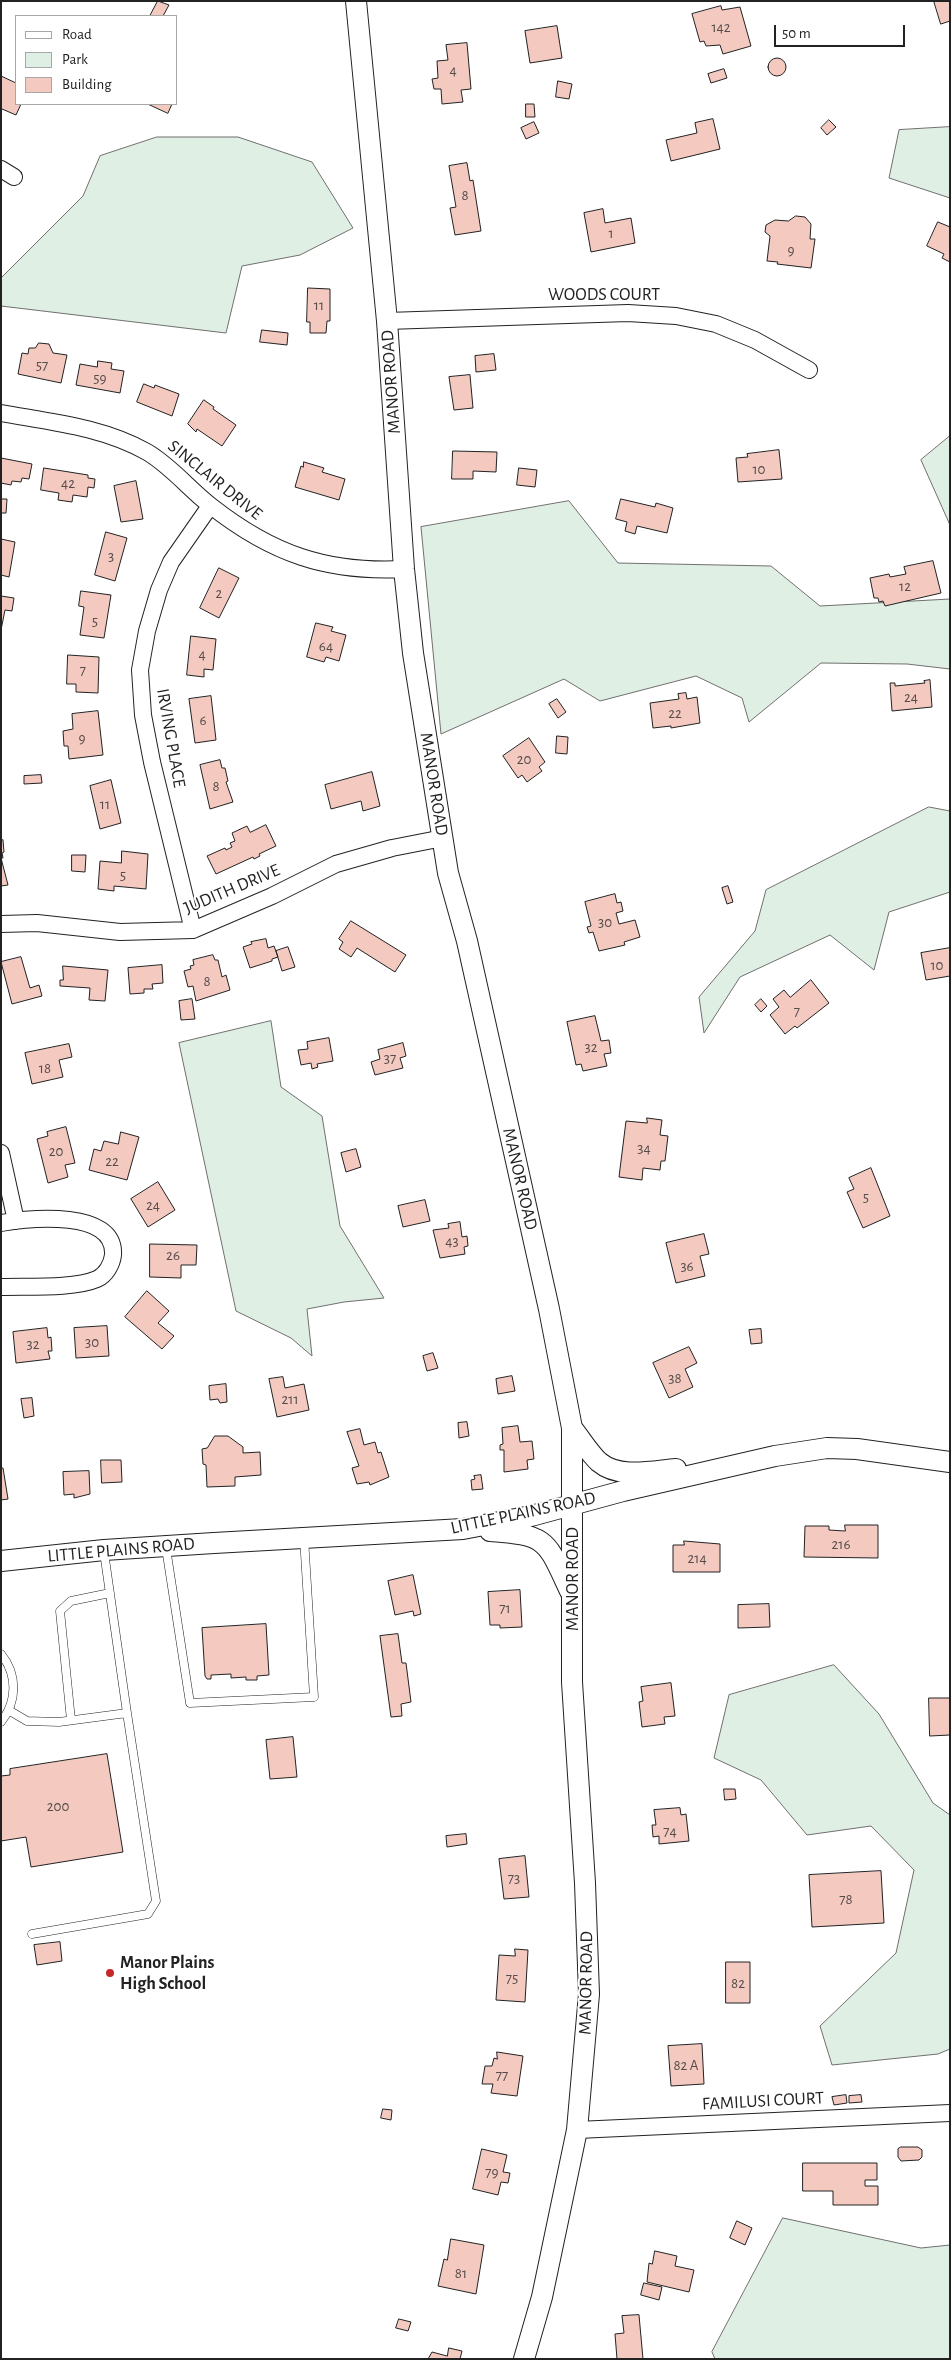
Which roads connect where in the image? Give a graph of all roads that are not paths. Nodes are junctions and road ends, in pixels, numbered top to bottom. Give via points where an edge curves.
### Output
1 (356, 1) edge
2 (387, 321) junction
3 (809, 370) dead end
4 (1, 414) edge
5 (210, 506) junction
6 (404, 569) junction
7 (443, 838) junction
8 (1, 924) edge
9 (193, 930) junction
10 (1, 1153) edge
11 (9, 1222) edge
12 (1, 1288) edge
13 (572, 1428) junction
14 (950, 1462) edge
15 (725, 1468) junction
16 (573, 1504) junction
17 (463, 1530) junction
18 (304, 1538) junction
19 (166, 1546) junction
20 (104, 1550) junction
21 (1, 1561) edge
22 (110, 1593) junction
23 (572, 1597) junction
24 (1, 1654) edge
25 (10, 1711) junction
26 (127, 1713) junction
27 (71, 1720) junction
28 (1, 1722) edge
29 (32, 1934) dead end
30 (950, 2113) edge
31 (577, 2130) junction
32 (524, 2359) edge

1 - 2 street, MANOR ROAD
2 - 3 street, WOODS COURT via 628,313 676,316 716,324 755,340
2 - 6 street, MANOR ROAD
4 - 5 street, SINCLAIR DRIVE via 82,427 115,436 148,452
5 - 6 street, SINCLAIR DRIVE via 256,538 322,564 368,571
5 - 9 street, IRVING PLACE via 170,562 154,606 140,670 143,715 152,762
6 - 7 street, MANOR ROAD via 413,653
7 - 9 street, JUDITH DRIVE via 336,864
7 - 13 street, MANOR ROAD via 448,874 467,941 543,1280
8 - 9 street, JUDITH DRIVE via 37,923 120,932
10 - 11 street
11 - 12 street via 70,1220 94,1225 110,1239 112,1261 107,1272 83,1283
13 - 15 street via 598,1461 609,1469 626,1472
13 - 16 street, MANOR ROAD
14 - 15 street, LITTLE PLAINS ROAD via 827,1448
15 - 16 street, LITTLE PLAINS ROAD
16 - 17 street, LITTLE PLAINS ROAD
16 - 23 street, MANOR ROAD
17 - 18 street, LITTLE PLAINS ROAD
17 - 23 street via 521,1533 534,1537 553,1555
18 - 19 street, LITTLE PLAINS ROAD
18 - 19 lane via 314,1697 190,1703
19 - 20 street, LITTLE PLAINS ROAD
20 - 21 street, LITTLE PLAINS ROAD
20 - 22 lane
22 - 26 lane
22 - 27 lane via 70,1602 60,1611
23 - 31 street, MANOR ROAD via 572,1682 589,1994
24 - 25 lane via 12,1670 14,1688
25 - 27 lane via 27,1721
25 - 28 lane
26 - 27 lane
26 - 29 lane via 156,1901 148,1914
30 - 31 street, FAMILUSI COURT
31 - 32 street, MANOR ROAD via 542,2297

